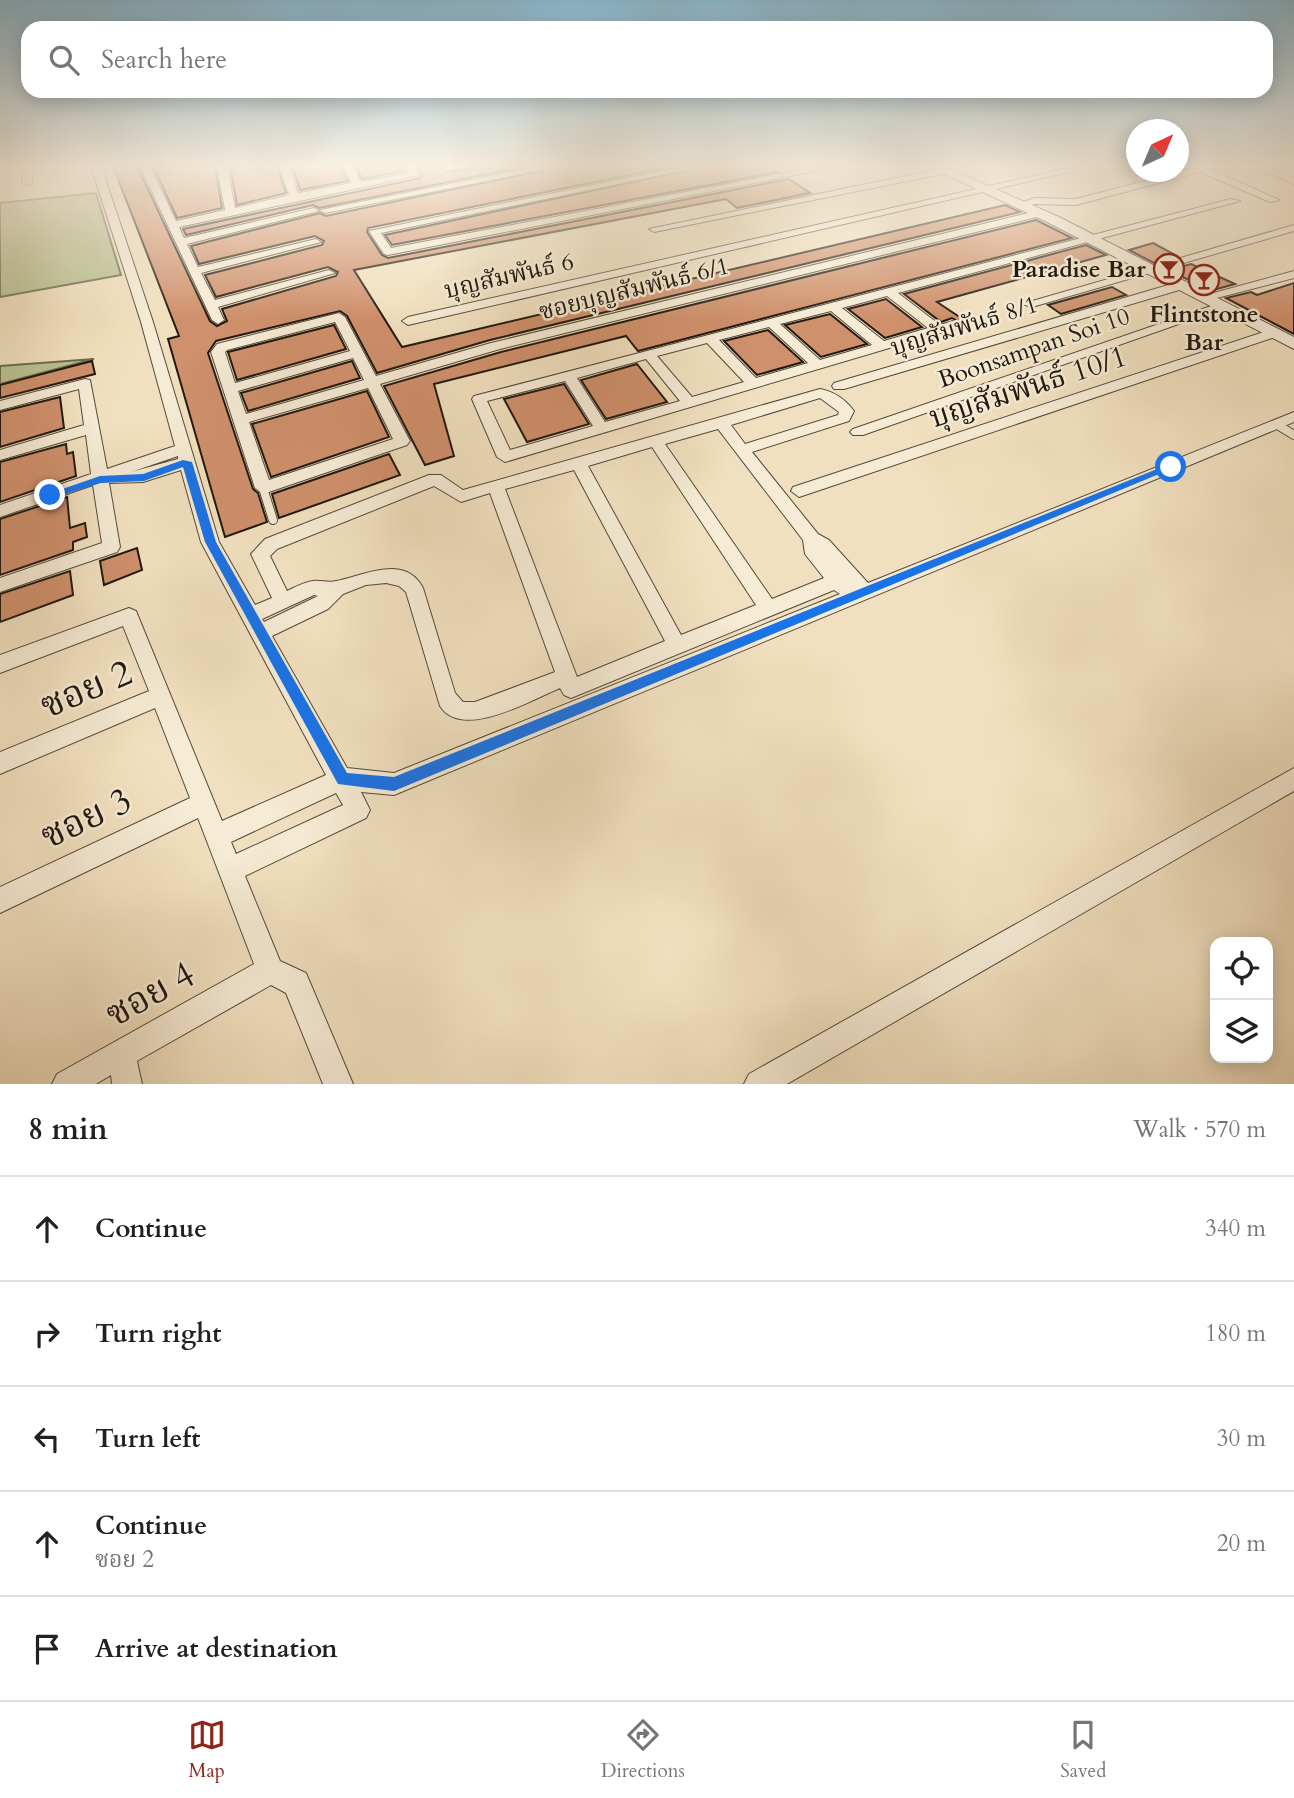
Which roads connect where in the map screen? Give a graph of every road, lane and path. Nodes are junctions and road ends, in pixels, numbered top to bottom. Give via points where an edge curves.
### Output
1 (113, 217) edge
2 (169, 217) edge
3 (211, 217) edge
4 (291, 217) edge
5 (446, 217) edge
6 (572, 217) edge
7 (713, 217) edge
8 (871, 217) edge
9 (1046, 217) edge
10 (1049, 217) edge
11 (1177, 217) edge
12 (173, 225) junction
13 (1294, 228) edge
14 (654, 229) dead end
15 (1094, 239) junction
16 (181, 242) junction
17 (316, 242) dead end
18 (1148, 267) junction
19 (195, 271) junction
20 (329, 273) dead end
21 (1294, 274) edge
22 (1272, 281) junction
23 (1182, 285) junction
24 (890, 292) junction
25 (1294, 292) edge
26 (1214, 301) junction
27 (1028, 304) dead end
28 (212, 305) junction
29 (834, 307) junction
30 (218, 320) dead end
31 (408, 321) dead end
32 (772, 323) junction
33 (1273, 333) junction
34 (710, 339) junction
35 (1294, 344) edge
36 (882, 346) junction
37 (358, 353) junction
38 (649, 355) junction
39 (818, 365) junction
40 (569, 376) junction
41 (371, 380) junction
42 (754, 384) junction
43 (839, 386) dead end
44 (230, 389) junction
45 (689, 403) junction
46 (0, 406) edge
47 (240, 420) junction
48 (1285, 421) edge
49 (721, 423) junction
50 (92, 428) junction
51 (602, 429) junction
52 (858, 432) dead end
53 (1294, 435) edge
54 (656, 442) junction
55 (742, 450) junction
56 (0, 455) edge
57 (185, 456) junction
58 (579, 464) junction
59 (100, 479) junction
60 (496, 487) junction
61 (263, 488) junction
62 (799, 491) dead end
63 (0, 511) edge
64 (273, 520) dead end
65 (812, 539) junction
66 (836, 581) junction
67 (0, 585) edge
68 (335, 589) junction
69 (858, 595) junction
70 (283, 601) junction
71 (769, 609) junction
72 (255, 624) junction
73 (677, 645) junction
74 (0, 664) edge
75 (566, 677) junction
76 (161, 696) junction
77 (0, 763) edge
78 (343, 779) junction
79 (1294, 779) edge
80 (204, 803) junction
81 (216, 836) junction
82 (230, 870) junction
83 (0, 900) edge
84 (270, 970) junction
85 (121, 1054) junction
86 (67, 1084) edge
87 (127, 1084) edge
88 (338, 1084) edge
89 (759, 1084) edge

1 - 57 street
2 - 12 street
3 - 12 street
4 - 16 street
5 - 6 street via 374,231 388,252
7 - 14 street
8 - 31 street, บุญสัมพันธ์ 6
9 - 41 street, ซอยบุญสัมพันธ์ 6/1 via 496,346
10 - 15 street
11 - 15 street
12 - 16 street
13 - 18 street
15 - 18 street
15 - 24 street
16 - 19 street
17 - 19 street
18 - 23 street
18 - 27 street
19 - 28 street
20 - 28 street
21 - 22 street, Boonsampan Soi 10
22 - 25 street
22 - 26 street, Boonsampan Soi 10
23 - 26 street
23 - 43 street, บุญสัมพันธ์ 8/1
24 - 29 street
24 - 36 street via 946,328
26 - 33 street
26 - 52 street, Boonsampan Soi 10
28 - 30 street
29 - 32 street
29 - 36 street
32 - 34 street
32 - 39 street
33 - 35 street
33 - 62 street, บุญสัมพันธ์ 10/1
34 - 38 street
34 - 42 street
36 - 39 street
37 - 41 street
37 - 44 street
37 - 44 street via 339,317 222,346 218,352
38 - 40 street
38 - 45 street
39 - 42 street
40 - 51 street
40 - 51 street via 479,399 505,457
41 - 47 street, ซอยบุญสัมพันธ์ 6/1
41 - 61 street via 402,441
42 - 45 street
44 - 47 street
45 - 51 street
46 - 50 street via 85,383
47 - 61 street
48 - 53 lane
48 - 69 street
49 - 54 street
49 - 55 street
49 - 55 street via 820,393 831,396 847,411 844,418
50 - 56 street
50 - 59 street
54 - 58 street
54 - 71 street
55 - 65 street
57 - 59 street via 144,477
57 - 72 street via 210,542
58 - 60 street
58 - 73 street
59 - 63 street
59 - 67 street via 111,547
60 - 70 street via 461,496 435,479 265,547 260,554
60 - 75 street
61 - 64 lane
65 - 66 street via 811,549
65 - 69 street via 823,545
66 - 69 street
66 - 71 street
68 - 70 street via 312,588
68 - 72 street via 321,604
68 - 75 street via 376,575 398,578 414,588 444,694 453,709 462,713
69 - 78 street via 394,784
70 - 72 street
71 - 73 street
72 - 78 street
73 - 75 street via 571,689
74 - 76 street via 129,616
76 - 77 street, ซอย 2
76 - 80 street
78 - 81 street
78 - 82 street via 358,810
79 - 89 street
80 - 81 street
80 - 83 street, ซอย 3
81 - 82 street
82 - 84 street
84 - 85 street, ซอย 4
84 - 88 street via 296,984
85 - 86 street, ซอย 4
85 - 87 street

